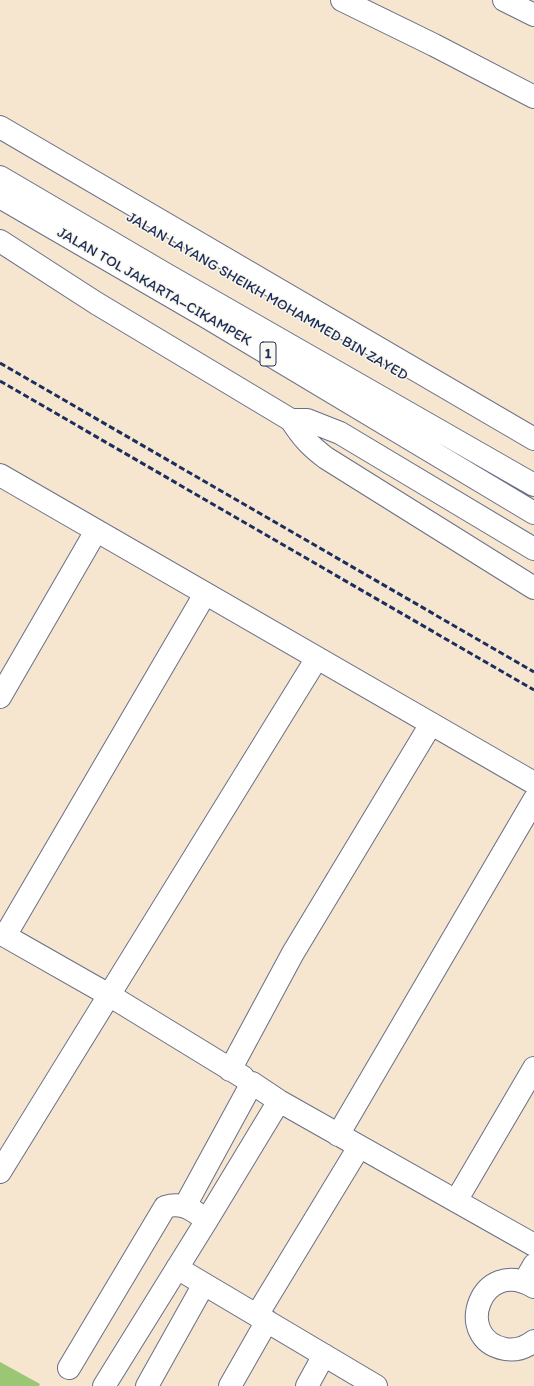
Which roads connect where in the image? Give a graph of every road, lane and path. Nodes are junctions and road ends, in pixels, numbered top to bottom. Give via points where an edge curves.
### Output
1 (342, 0) edge
2 (504, 0) edge
3 (534, 15) edge
4 (534, 97) edge
5 (0, 127) edge
6 (0, 143) edge
7 (0, 177) edge
8 (0, 197) edge
9 (0, 241) edge
10 (291, 420) junction
11 (534, 439) edge
12 (534, 452) edge
13 (0, 476) edge
14 (534, 485) edge
15 (534, 513) edge
16 (96, 531) junction
17 (534, 548) edge
18 (534, 588) edge
19 (204, 594) junction
20 (317, 658) junction
21 (0, 697) edge
22 (431, 724) junction
23 (534, 783) edge
24 (534, 800) edge
25 (3, 935) edge
26 (109, 995) junction
27 (534, 1068) edge
28 (230, 1070) junction
29 (252, 1083) junction
30 (279, 1101) junction
31 (338, 1134) junction
32 (359, 1147) junction
33 (0, 1172) edge
34 (456, 1201) junction
35 (185, 1206) junction
36 (207, 1220) junction
37 (534, 1245) edge
38 (177, 1268) junction
39 (531, 1278) edge
40 (204, 1284) junction
41 (262, 1318) junction
42 (534, 1341) edge
43 (324, 1355) junction
44 (69, 1368) dead end
45 (104, 1386) edge
46 (147, 1386) edge
47 (230, 1386) edge
48 (307, 1386) edge
49 (376, 1386) edge

1 - 4 main road
2 - 3 main road
5 - 11 main road
6 - 12 main road, JALAN LAYANG SHEIKH MOHAMMED BIN ZAYED
7 - 14 main road, JALAN LAYANG SHEIKH MOHAMMED BIN ZAYED / 1
8 - 15 main road, JALAN TOL JAKARTA–CIKAMPEK / 1
9 - 10 main road via 96,303
10 - 17 main road via 307,420 340,433
10 - 18 main road via 310,446 326,458
13 - 16 main road
16 - 19 main road
16 - 21 main road
19 - 20 main road
19 - 25 main road
20 - 22 main road
20 - 26 main road
22 - 23 main road
22 - 28 main road via 293,953
24 - 31 main road
25 - 26 main road
26 - 28 main road
26 - 33 main road
27 - 34 main road
28 - 29 main road
29 - 30 main road
29 - 35 main road
30 - 31 main road
30 - 36 main road
31 - 32 main road
32 - 34 main road
32 - 41 main road
34 - 37 main road
35 - 36 main road
35 - 44 main road via 173,1205 162,1211
36 - 38 main road
38 - 40 main road
38 - 45 main road
39 - 42 main road via 502,1281 492,1285 484,1293 476,1311 480,1330 492,1344 510,1350 520,1349
40 - 41 main road
40 - 46 main road
41 - 43 main road
41 - 47 main road
43 - 48 main road
43 - 49 main road

